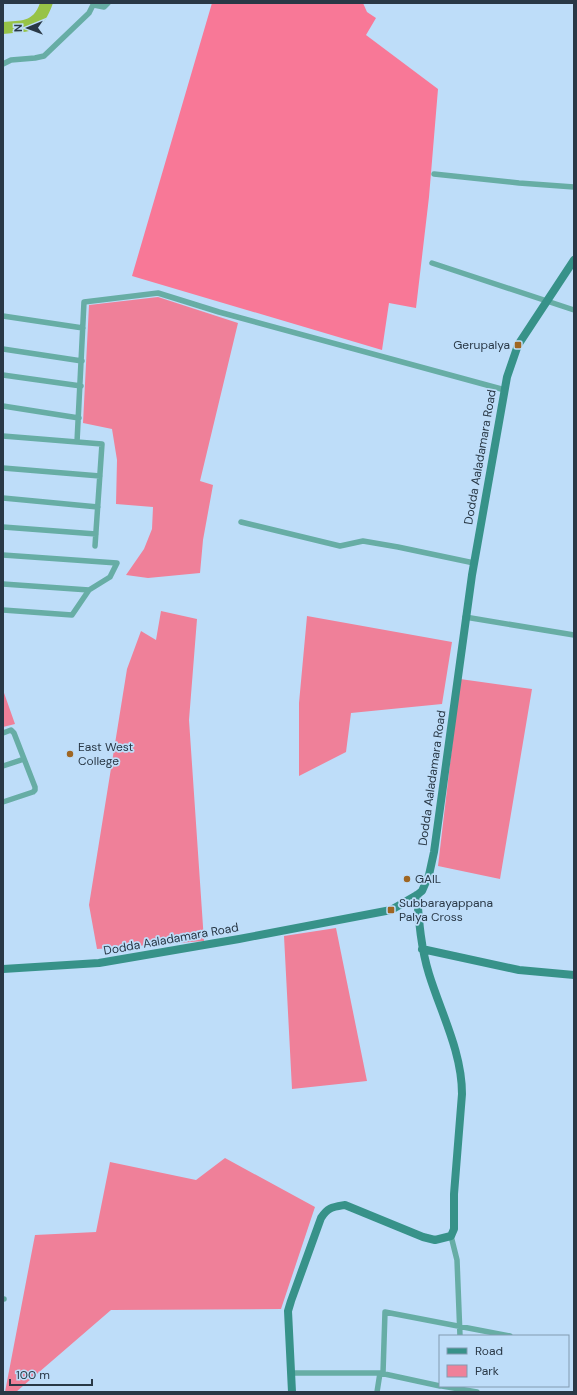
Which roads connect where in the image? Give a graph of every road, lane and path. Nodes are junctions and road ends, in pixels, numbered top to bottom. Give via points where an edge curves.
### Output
1 (108, 3) edge
2 (94, 4) edge
3 (3, 64) edge
4 (434, 174) dead end
5 (574, 187) edge
6 (574, 260) edge
7 (432, 263) dead end
8 (547, 302) junction
9 (574, 310) edge
10 (3, 316) edge
11 (83, 328) junction
12 (3, 349) edge
13 (82, 361) junction
14 (3, 375) edge
15 (81, 386) junction
16 (504, 390) junction
17 (3, 406) edge
18 (79, 418) junction
19 (3, 436) edge
20 (78, 442) junction
21 (3, 468) edge
22 (100, 476) junction
23 (3, 498) edge
24 (98, 507) junction
25 (241, 522) dead end
26 (3, 527) edge
27 (96, 534) junction
28 (95, 546) dead end
29 (3, 555) edge
30 (474, 564) junction
31 (3, 584) edge
32 (89, 590) junction
33 (3, 610) edge
34 (465, 617) junction
35 (574, 635) edge
36 (3, 733) edge
37 (24, 759) junction
38 (3, 766) edge
39 (3, 802) edge
40 (417, 895) junction
41 (422, 949) junction
42 (3, 968) edge
43 (574, 975) edge
44 (451, 1236) junction
45 (459, 1326) junction
46 (460, 1335) edge
47 (505, 1335) edge
48 (291, 1373) junction
49 (381, 1373) junction
50 (439, 1386) edge
51 (448, 1387) edge
52 (461, 1389) edge
53 (292, 1392) edge
54 (377, 1392) edge
55 (477, 1392) edge

1 - 2 street via 104,7
2 - 3 street via 89,13 44,56 11,60
4 - 5 street
6 - 8 main road, Dodda Aaladamara Road
7 - 8 street
8 - 9 street
8 - 16 main road, Dodda Aaladamara Road via 518,345
10 - 11 street
11 - 13 street
11 - 16 street via 84,302 158,293
12 - 13 street
13 - 15 street
14 - 15 street
15 - 18 street
16 - 30 main road, Dodda Aaladamara Road
17 - 18 street
18 - 20 street
19 - 20 street
20 - 22 street via 102,444
21 - 22 street
22 - 24 street
23 - 24 street
24 - 27 street
25 - 30 street via 340,546 363,541
26 - 27 street
27 - 28 street
29 - 32 street via 117,563 110,578
30 - 34 main road, Dodda Aaladamara Road
31 - 32 street
32 - 33 street via 72,614
34 - 35 street
34 - 40 main road, Dodda Aaladamara Road via 434,852 429,875 422,891
36 - 37 street via 12,730
37 - 38 street
37 - 39 street via 35,790
40 - 41 main road
40 - 42 main road, Dodda Aaladamara Road via 392,910 160,954 99,963
41 - 43 main road via 519,970
41 - 44 main road via 459,1062 462,1079 454,1229
44 - 45 street via 457,1260
44 - 48 main road via 435,1240 423,1237 346,1205 326,1210 288,1311
45 - 46 street
45 - 47 street
45 - 49 street via 385,1312
48 - 49 street
48 - 53 main road
49 - 50 street
49 - 54 street
51 - 52 street
52 - 55 street

